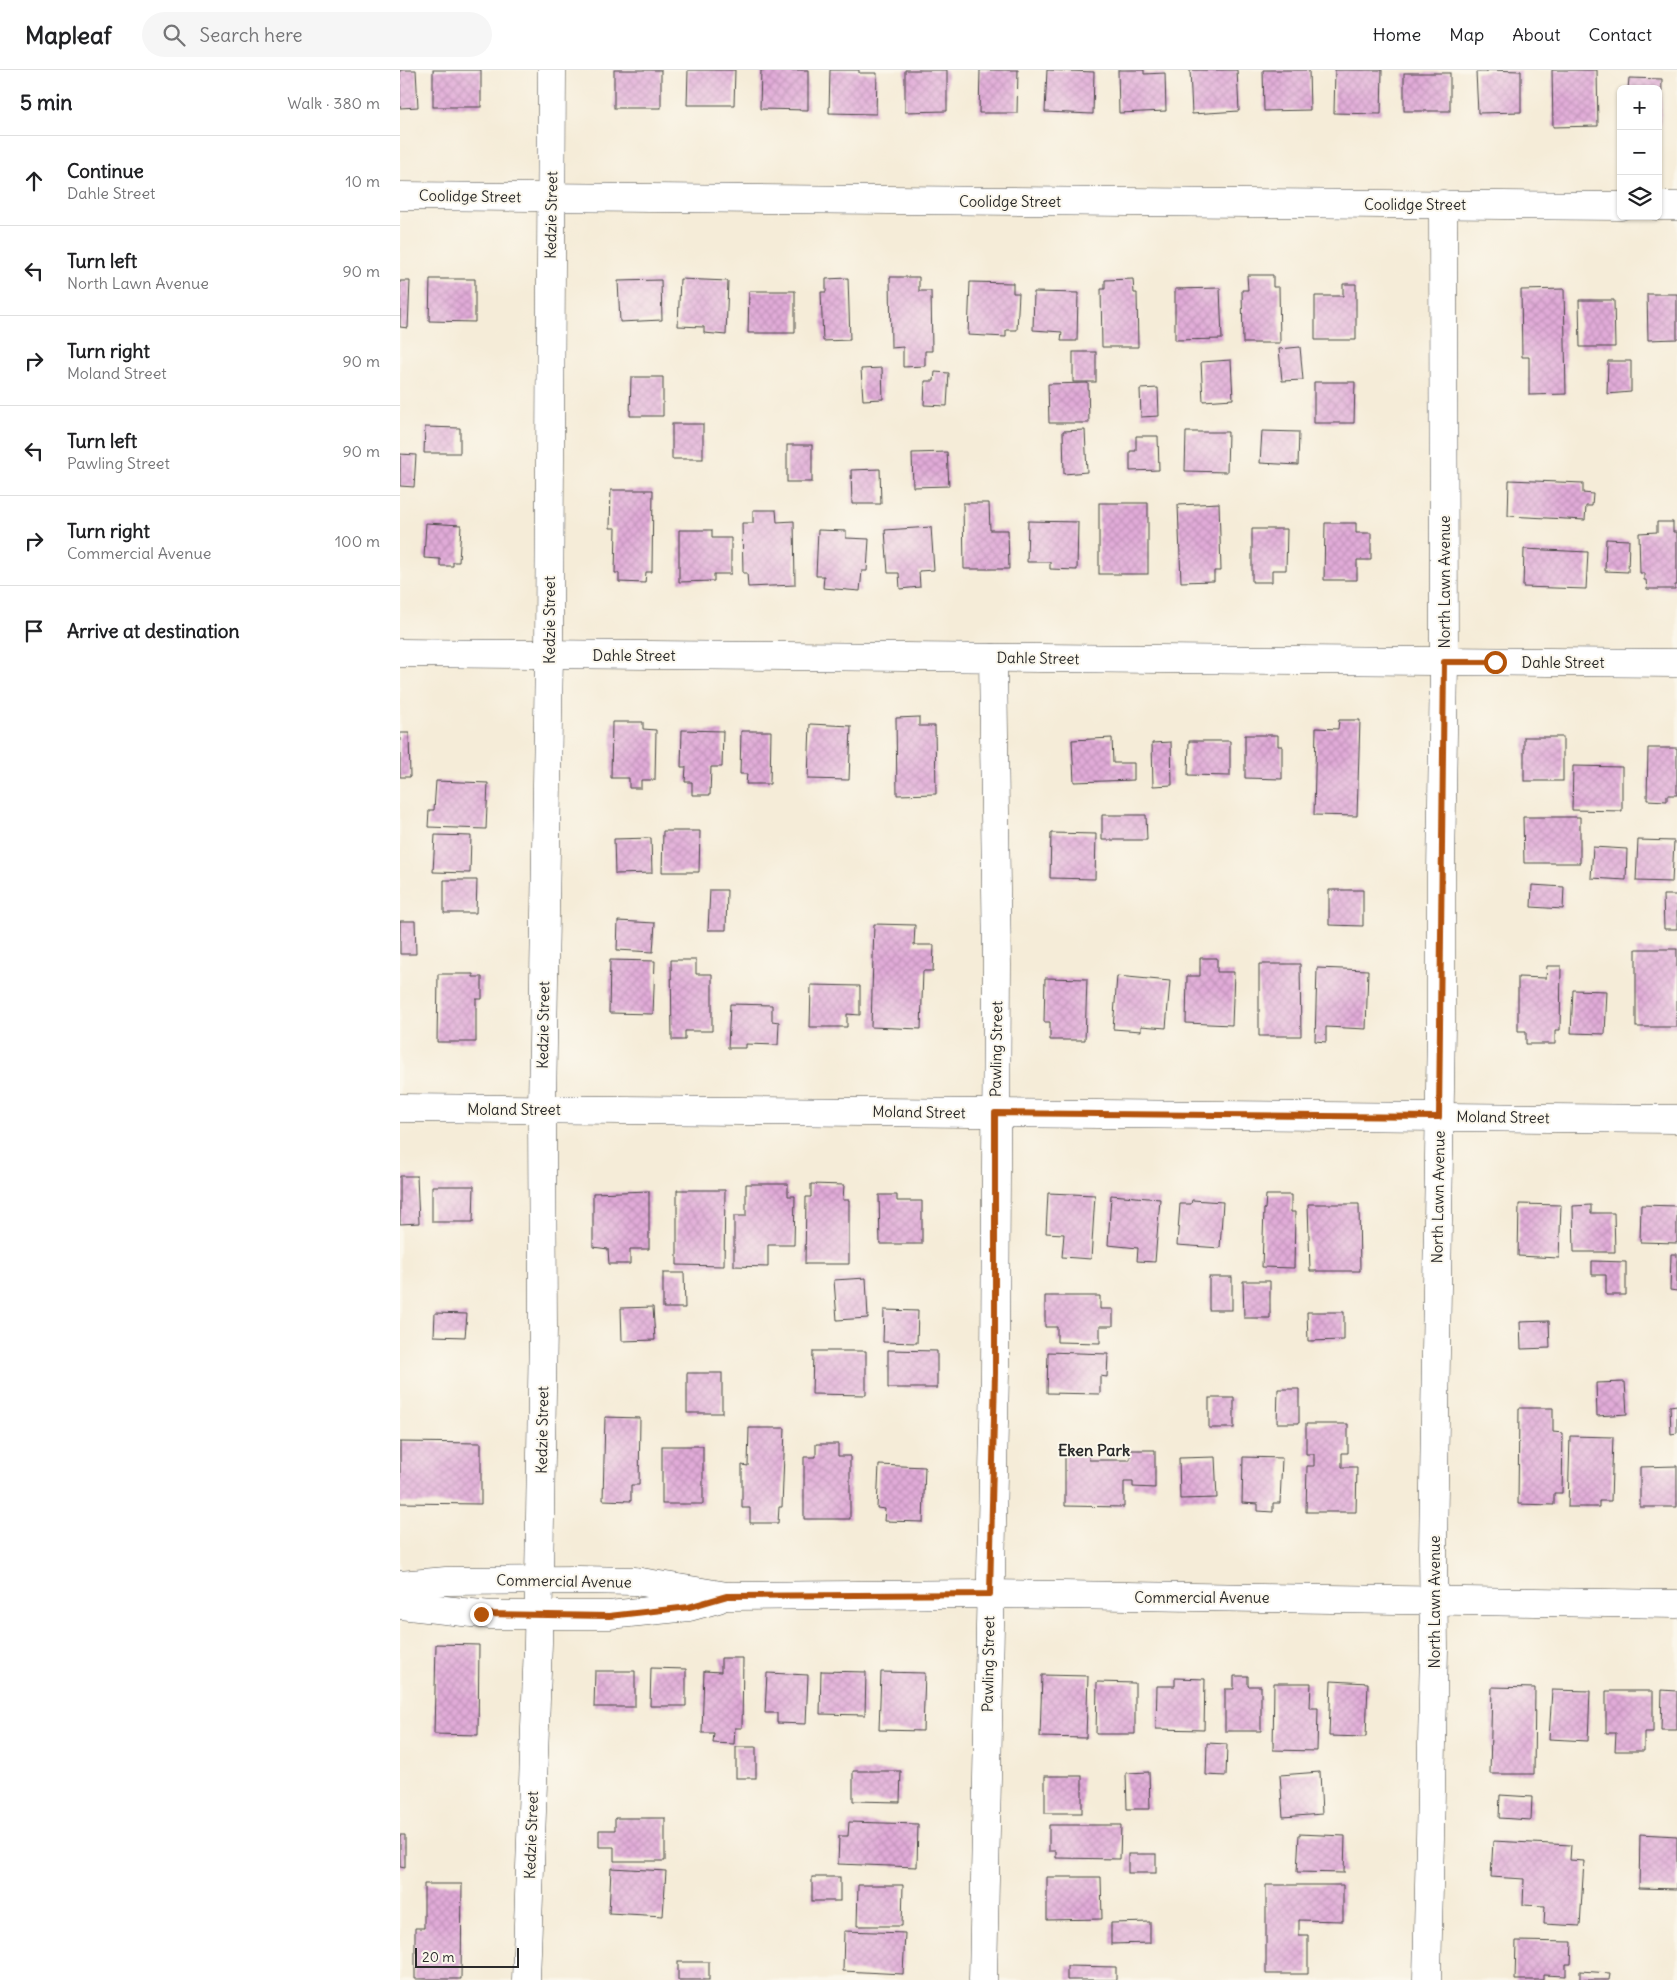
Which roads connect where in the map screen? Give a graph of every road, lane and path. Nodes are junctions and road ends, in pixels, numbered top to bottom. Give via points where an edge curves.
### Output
1 (552, 70) edge
2 (400, 196) edge
3 (551, 197) junction
4 (1443, 204) junction
5 (1617, 206) edge
6 (1662, 206) edge
7 (1677, 206) edge
8 (400, 652) edge
9 (549, 654) junction
10 (993, 658) junction
11 (1444, 662) junction
12 (1677, 663) edge
13 (400, 1108) edge
14 (542, 1109) junction
15 (995, 1113) junction
16 (1439, 1117) junction
17 (1677, 1119) edge
18 (539, 1580) junction
19 (400, 1584) edge
20 (990, 1594) junction
21 (727, 1596) junction
22 (1434, 1599) junction
23 (1677, 1604) edge
24 (400, 1605) edge
25 (538, 1616) junction
26 (526, 1980) edge
27 (982, 1980) edge
28 (1427, 1980) edge

1 - 3 street, Kedzie Street
2 - 3 street, Coolidge Street
3 - 4 street, Coolidge Street
3 - 9 street, Kedzie Street
4 - 5 street, Coolidge Street
4 - 11 street, North Lawn Avenue
6 - 7 street
8 - 9 street, Dahle Street
9 - 10 street, Dahle Street
9 - 14 street, Kedzie Street
10 - 11 street, Dahle Street
10 - 15 street, Pawling Street via 997,964
11 - 12 street, Dahle Street
11 - 16 street, North Lawn Avenue
13 - 14 street, Moland Street
14 - 15 street, Moland Street
14 - 18 street, Kedzie Street
15 - 16 street, Moland Street
15 - 20 street, Pawling Street via 995,1373
16 - 17 street, Moland Street
16 - 22 street, North Lawn Avenue
18 - 19 street, Commercial Avenue
18 - 21 street, Commercial Avenue via 636,1581
18 - 25 street, Kedzie Street
20 - 21 street, Commercial Avenue
20 - 22 street, Commercial Avenue
20 - 27 street, Pawling Street
21 - 25 street, Commercial Avenue via 689,1607 641,1613
22 - 23 street, Commercial Avenue
22 - 28 street, North Lawn Avenue
24 - 25 street, Commercial Avenue via 481,1614
25 - 26 street, Kedzie Street

